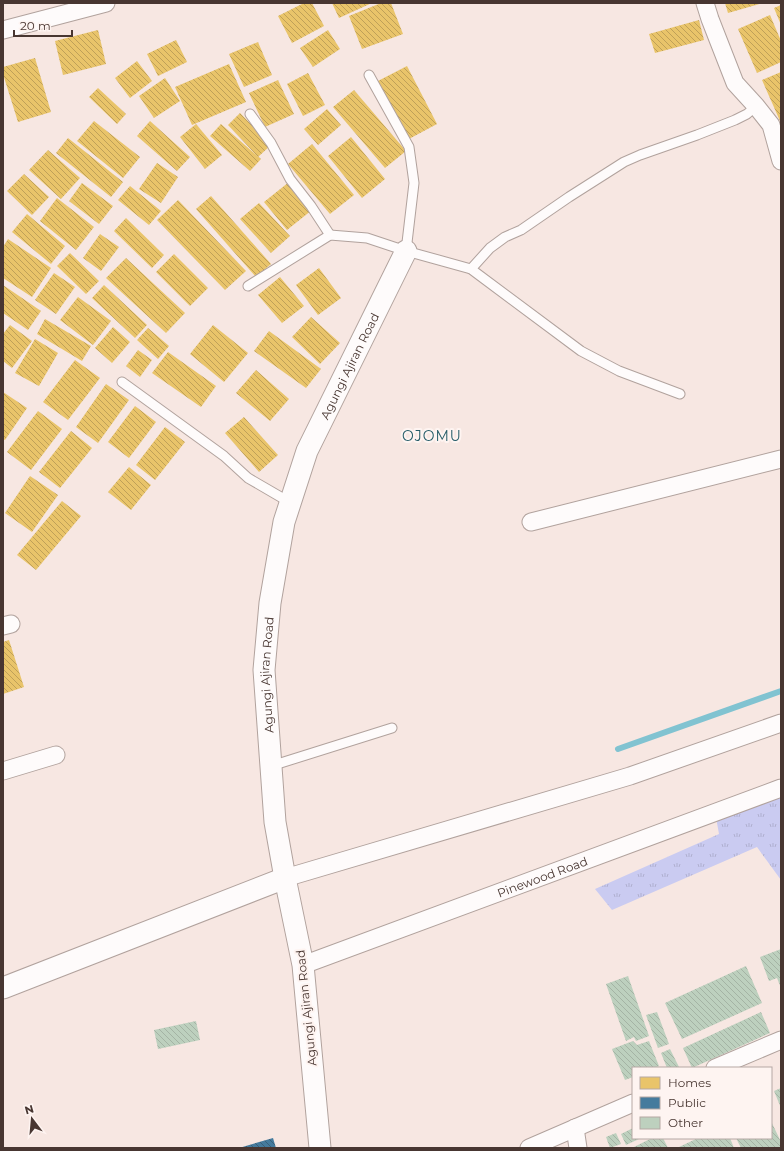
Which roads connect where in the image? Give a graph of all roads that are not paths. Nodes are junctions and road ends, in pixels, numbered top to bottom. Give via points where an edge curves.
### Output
1 (106, 3) edge
2 (705, 3) edge
3 (3, 30) edge
4 (369, 76) dead end
5 (756, 106) junction
6 (250, 114) dead end
7 (781, 161) edge
8 (330, 235) junction
9 (406, 251) junction
10 (471, 269) junction
11 (248, 286) dead end
12 (122, 382) dead end
13 (680, 394) dead end
14 (781, 459) edge
15 (290, 503) junction
16 (531, 522) dead end
17 (781, 723) edge
18 (392, 728) dead end
19 (56, 755) dead end
20 (271, 766) junction
21 (3, 770) edge
22 (781, 788) edge
23 (285, 878) junction
24 (303, 964) junction
25 (3, 988) edge
26 (781, 1040) edge
27 (717, 1067) edge
28 (632, 1103) edge
29 (574, 1128) junction
30 (320, 1148) edge
31 (529, 1148) edge
32 (578, 1148) edge

1 - 3 street
2 - 5 street via 735,83
4 - 9 lane via 409,147 414,183
5 - 7 street via 771,125
5 - 10 lane via 735,120 624,162 521,230 505,236
6 - 8 lane via 271,143 290,179
8 - 9 lane via 367,238
8 - 11 lane
9 - 10 lane
9 - 15 street, Agungi Ajiran Road via 307,451
10 - 13 lane via 581,351 619,371
12 - 15 lane via 224,456 248,478
14 - 16 street
15 - 20 street, Agungi Ajiran Road via 284,522 270,603 264,670
17 - 23 street via 630,776
18 - 20 lane
19 - 21 street
20 - 23 street, Agungi Ajiran Road via 275,822
22 - 24 street, Pinewood Road
23 - 24 street, Agungi Ajiran Road
23 - 25 street
24 - 30 street, Agungi Ajiran Road
26 - 27 street
28 - 29 street
29 - 31 street
29 - 32 street

